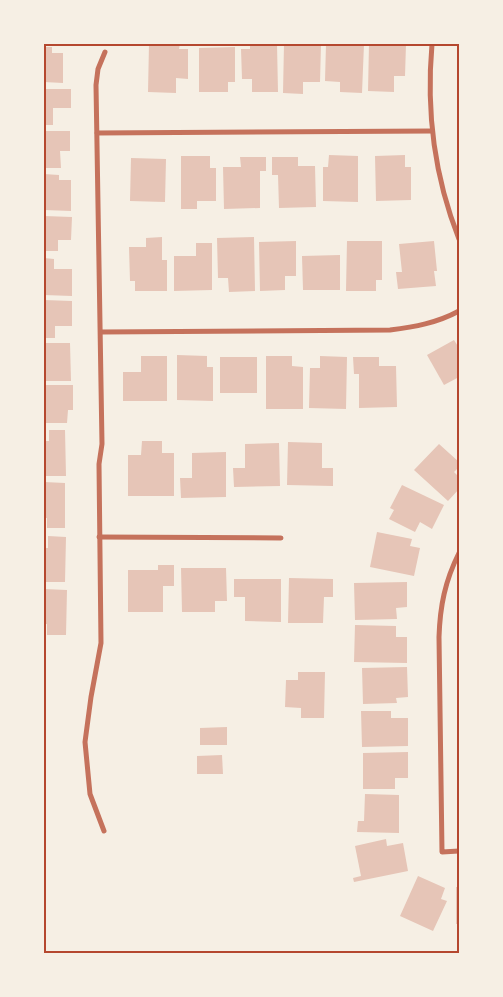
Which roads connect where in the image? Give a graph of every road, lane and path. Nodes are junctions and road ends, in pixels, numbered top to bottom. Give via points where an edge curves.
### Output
1 (432, 44) edge
2 (105, 52) dead end
3 (432, 131) junction
4 (97, 133) junction
5 (459, 240) edge
6 (459, 311) edge
7 (101, 332) junction
8 (99, 537) junction
9 (282, 538) dead end
10 (459, 553) edge
11 (104, 831) dead end
12 (459, 851) edge

1 - 3 street via 429,87
2 - 4 street via 96,85
3 - 4 street
3 - 5 street via 444,198
4 - 7 street
6 - 7 street via 431,323 390,330
7 - 8 street
8 - 9 street
8 - 11 street via 101,643 85,742 90,794
10 - 12 street via 442,598 439,637 442,852

